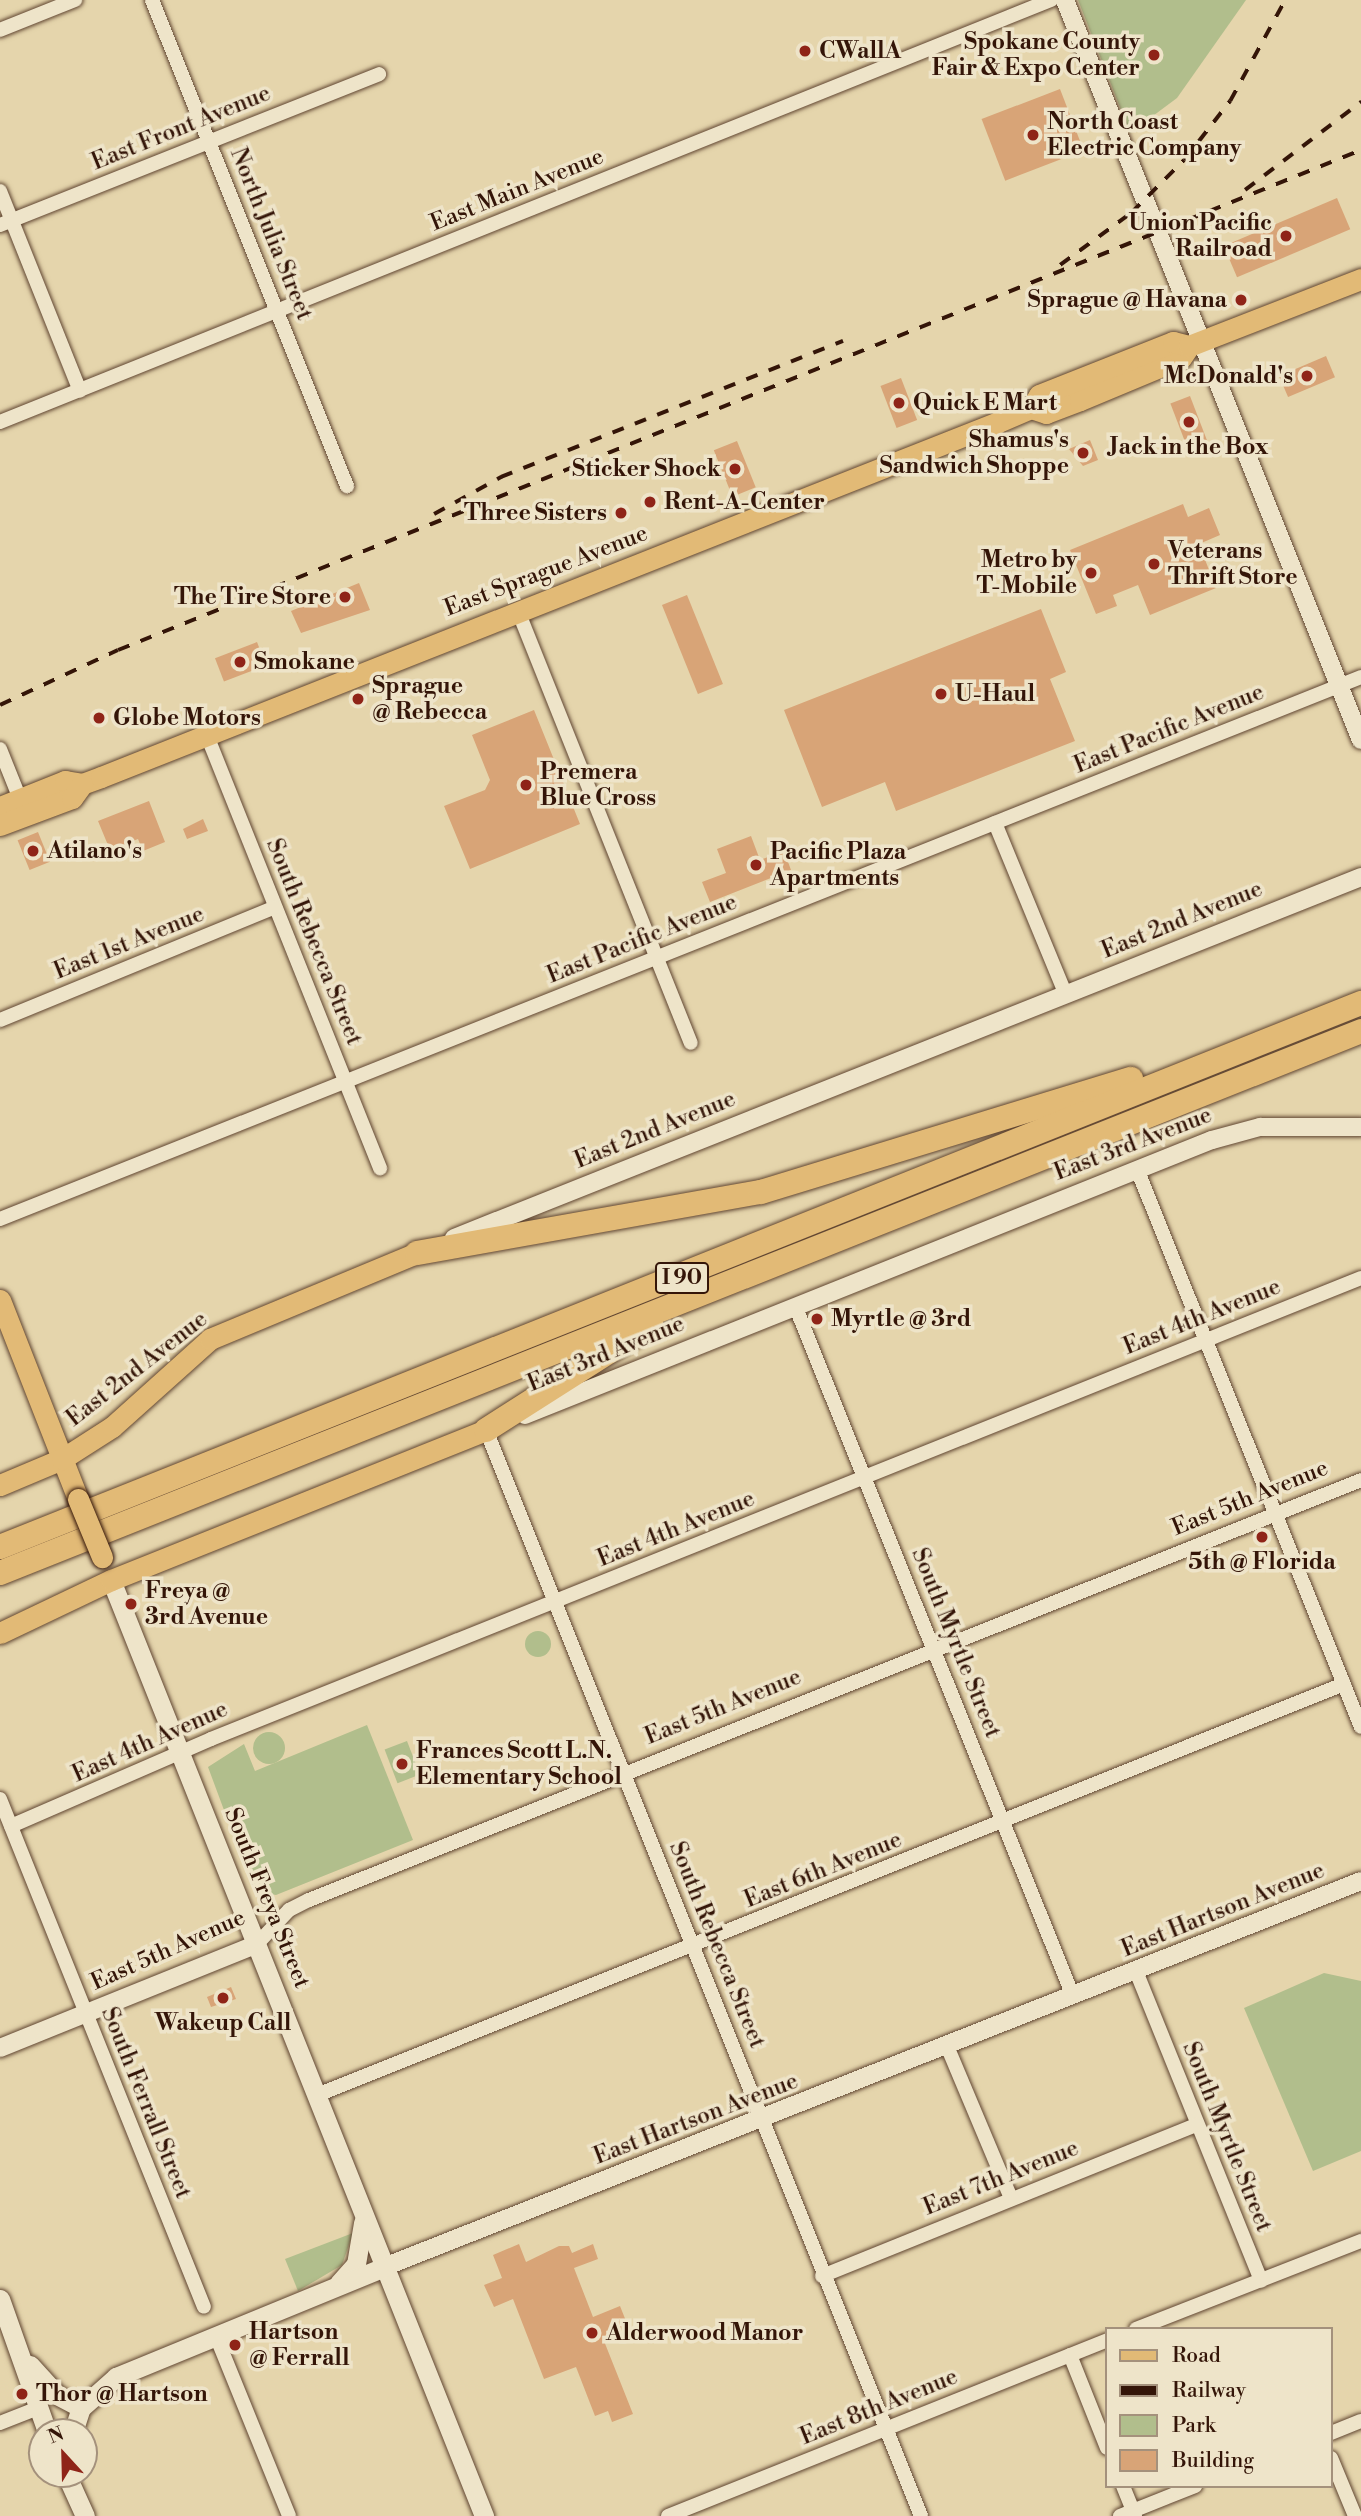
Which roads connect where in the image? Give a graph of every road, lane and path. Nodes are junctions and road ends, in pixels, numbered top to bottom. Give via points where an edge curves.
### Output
1 (75, 0) edge
2 (152, 0) edge
3 (1051, 0) edge
4 (1065, 0) edge
5 (0, 30) edge
6 (379, 74) dead end
7 (209, 141) junction
8 (0, 191) edge
9 (6, 223) edge
10 (1361, 279) edge
11 (278, 312) junction
12 (1195, 343) junction
13 (80, 391) junction
14 (0, 422) edge
15 (347, 486) dead end
16 (518, 611) junction
17 (1361, 677) edge
18 (1339, 686) junction
19 (206, 733) junction
20 (1361, 740) edge
21 (0, 748) edge
22 (82, 784) junction
23 (10, 803) edge
24 (995, 823) junction
25 (0, 825) edge
26 (1361, 877) edge
27 (275, 907) junction
28 (656, 958) junction
29 (1066, 995) junction
30 (1361, 1003) edge
31 (0, 1020) edge
32 (1361, 1031) edge
33 (691, 1043) dead end
34 (345, 1081) junction
35 (1361, 1128) edge
36 (380, 1168) dead end
37 (1137, 1169) junction
38 (0, 1219) edge
39 (416, 1253) junction
40 (1361, 1278) edge
41 (702, 1293) junction
42 (0, 1300) edge
43 (796, 1308) junction
44 (1206, 1340) junction
45 (486, 1430) junction
46 (62, 1459) junction
47 (865, 1478) junction
48 (1361, 1480) edge
49 (0, 1485) edge
50 (1277, 1514) junction
51 (0, 1547) edge
52 (0, 1573) edge
53 (111, 1580) junction
54 (555, 1602) junction
55 (0, 1633) edge
56 (934, 1650) junction
57 (1344, 1684) junction
58 (1361, 1727) edge
59 (183, 1755) junction
60 (624, 1773) junction
61 (0, 1799) edge
62 (1004, 1822) junction
63 (11, 1826) junction
64 (1361, 1881) edge
65 (257, 1944) junction
66 (693, 1947) junction
67 (1136, 1971) junction
68 (1073, 1996) junction
69 (85, 2013) junction
70 (947, 2046) junction
71 (0, 2048) edge
72 (317, 2095) junction
73 (762, 2119) junction
74 (1196, 2124) junction
75 (1011, 2198) junction
76 (359, 2204) junction
77 (1361, 2241) edge
78 (384, 2267) junction
79 (822, 2276) junction
80 (1261, 2281) junction
81 (326, 2290) junction
82 (0, 2299) edge
83 (204, 2307) dead end
84 (1141, 2327) edge
85 (216, 2336) junction
86 (1106, 2340) edge
87 (22, 2354) junction
88 (1069, 2355) junction
89 (38, 2408) junction
90 (81, 2409) junction
91 (42, 2418) edge
92 (78, 2418) edge
93 (1361, 2421) edge
94 (0, 2423) edge
95 (884, 2429) junction
96 (1333, 2432) edge
97 (1106, 2446) edge
98 (1333, 2463) edge
99 (74, 2488) edge
100 (1123, 2488) edge
101 (1190, 2488) edge
102 (1129, 2514) edge
103 (85, 2516) edge
104 (289, 2516) edge
105 (484, 2516) edge
106 (668, 2516) edge
107 (921, 2516) edge
108 (1355, 2516) edge

1 - 5 street
2 - 7 street, North Julia Street
3 - 11 street, East Main Avenue
4 - 12 street
6 - 7 street, East Front Avenue
7 - 9 street, East Front Avenue
7 - 11 street, North Julia Street
8 - 9 street
9 - 13 street
10 - 12 main road, East Sprague Avenue
11 - 13 street, East Main Avenue
11 - 15 street, North Julia Street
12 - 16 main road, East Sprague Avenue via 1181,358 1080,400 1046,413 1031,408
12 - 18 street
13 - 14 street, East Main Avenue
16 - 19 main road, East Sprague Avenue
16 - 28 street
17 - 18 street
18 - 20 street
18 - 24 street, East Pacific Avenue
19 - 22 main road, East Sprague Avenue
19 - 27 street, South Rebecca Street
21 - 23 street
22 - 23 main road, East Sprague Avenue via 65,781
22 - 25 main road, East Sprague Avenue via 72,798
24 - 28 street, East Pacific Avenue
24 - 29 street
26 - 29 street, East 2nd Avenue
27 - 31 street, East 1st Avenue
27 - 34 street, South Rebecca Street
28 - 33 street
28 - 34 street, East Pacific Avenue
29 - 39 street, East 2nd Avenue
30 - 39 highway via 894,1156 761,1192
30 - 51 highway, I 90
32 - 41 highway, I 90
34 - 36 street, South Rebecca Street
34 - 38 street, East Pacific Avenue
35 - 37 street, East 3rd Avenue via 1260,1127
37 - 43 street, East 3rd Avenue
37 - 44 street
39 - 46 main road, East 2nd Avenue via 210,1339 124,1419
40 - 44 street, East 4th Avenue
41 - 45 highway
41 - 52 highway, I 90
42 - 46 main road, South Freya Street
43 - 45 street, East 3rd Avenue
43 - 47 street, South Myrtle Street
44 - 47 street, East 4th Avenue
44 - 50 street
45 - 53 main road, East 3rd Avenue
45 - 54 street, South Rebecca Street
46 - 49 main road, East 2nd Avenue
46 - 53 main road, South Freya Street, bridge
47 - 54 street, East 4th Avenue
47 - 56 street, South Myrtle Street
48 - 50 street, East 5th Avenue
50 - 56 street, East 5th Avenue
50 - 57 street
53 - 55 main road, East 3rd Avenue
53 - 59 main road, South Freya Street
54 - 59 street, East 4th Avenue via 211,1739
54 - 60 street, South Rebecca Street
56 - 60 street, East 5th Avenue
56 - 62 street, South Myrtle Street
57 - 58 street
57 - 62 street, East 6th Avenue
59 - 63 street, East 4th Avenue
59 - 65 main road, South Freya Street
60 - 65 street, East 5th Avenue via 299,1905
60 - 66 street, South Rebecca Street
61 - 63 street, South Ferrall Street
62 - 66 street, East 6th Avenue
62 - 68 street, South Myrtle Street
63 - 69 street, South Ferrall Street
64 - 67 street, East Hartson Avenue
65 - 69 street, East 5th Avenue
65 - 72 main road, South Freya Street
66 - 72 street, East 6th Avenue
66 - 73 street, South Rebecca Street
67 - 68 street, East Hartson Avenue
67 - 74 street, South Myrtle Street
68 - 70 street, East Hartson Avenue
69 - 71 street, East 5th Avenue
69 - 83 street, South Ferrall Street
70 - 73 street, East Hartson Avenue
70 - 75 street
72 - 76 main road, South Freya Street
73 - 78 street, East Hartson Avenue
73 - 79 street, South Rebecca Street
74 - 75 street, East 7th Avenue
74 - 80 street, South Myrtle Street
75 - 79 street, East 7th Avenue
76 - 78 main road, South Freya Street
76 - 81 main road via 360,2252 350,2273
77 - 80 street
78 - 81 main road, East Hartson Avenue
78 - 105 main road, South Freya Street
79 - 95 street, South Rebecca Street
80 - 84 street
81 - 85 main road, East Hartson Avenue
82 - 87 main road
85 - 90 main road, East Hartson Avenue via 116,2377
85 - 104 street
86 - 88 street, East 8th Avenue
87 - 89 main road
87 - 90 main road via 57,2395
88 - 95 street, East 8th Avenue
88 - 97 street
89 - 91 main road
89 - 94 street
90 - 92 main road, East Hartson Avenue
93 - 96 street
95 - 106 street, East 8th Avenue
95 - 107 street, South Rebecca Street
98 - 108 street
99 - 103 main road
100 - 102 street
101 - 102 street

